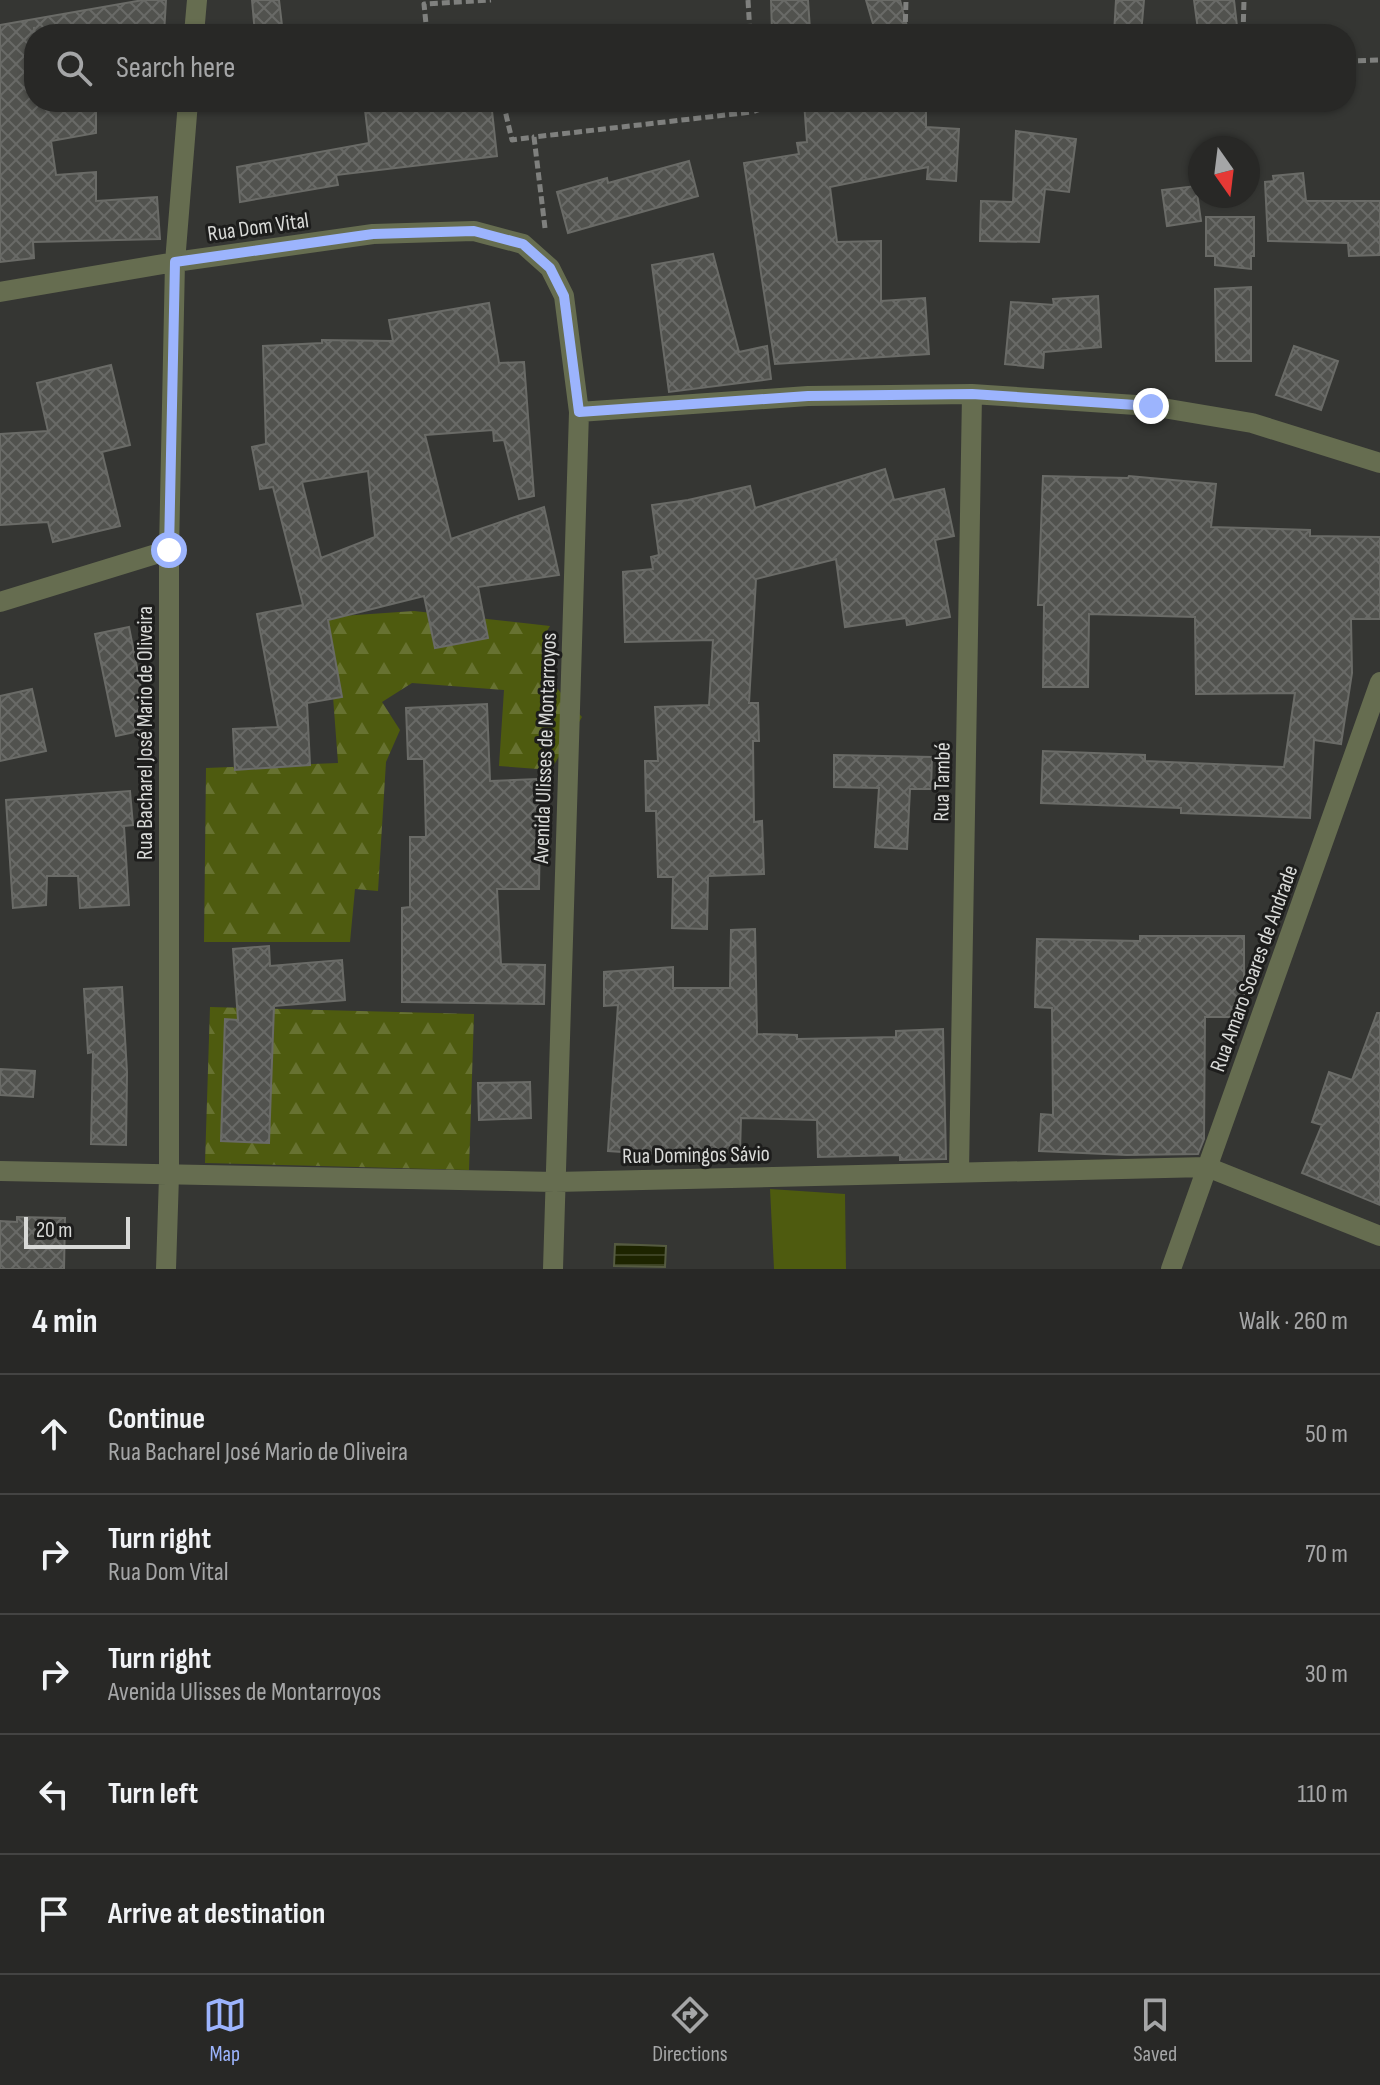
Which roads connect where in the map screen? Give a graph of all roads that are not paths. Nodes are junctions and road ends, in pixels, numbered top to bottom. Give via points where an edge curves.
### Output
1 (197, 0) edge
2 (195, 24) edge
3 (187, 112) edge
4 (523, 244) joint
5 (175, 262) junction
6 (0, 292) edge
7 (972, 394) junction
8 (579, 412) junction
9 (1380, 463) edge
10 (169, 550) junction
11 (0, 602) edge
12 (1380, 682) edge
13 (1207, 1167) junction
14 (0, 1171) edge
15 (959, 1172) junction
16 (169, 1176) junction
17 (555, 1182) junction
18 (1380, 1236) edge
19 (166, 1269) edge
20 (553, 1269) edge
21 (1171, 1269) edge

1 - 2 street
3 - 5 street, Rua Bacharel José Mario de Oliveira
4 - 5 street, Rua Dom Vital via 474,231 373,234
4 - 8 street, Avenida Ulisses de Montarroyos via 550,268 564,296
5 - 6 street, Rua Dom Vital
5 - 10 street, Rua Bacharel José Mario de Oliveira
7 - 8 street via 808,396
7 - 9 street via 1151,406 1252,423
7 - 15 street, Rua També
8 - 17 street, Avenida Ulisses de Montarroyos
10 - 11 street
10 - 16 street, Rua Bacharel José Mario de Oliveira
12 - 13 street, Rua Amaro Soares de Andrade
13 - 15 street, Rua Domingos Sávio
13 - 18 street, Rua Domingos Sávio
13 - 21 street, Rua Amaro Soares de Andrade
14 - 16 street, Rua Domingos Sávio
15 - 17 street, Rua Domingos Sávio
16 - 17 street, Rua Domingos Sávio
16 - 19 street, Rua Bacharel José Mario de Oliveira
17 - 20 street, Avenida Ulisses de Montarroyos

